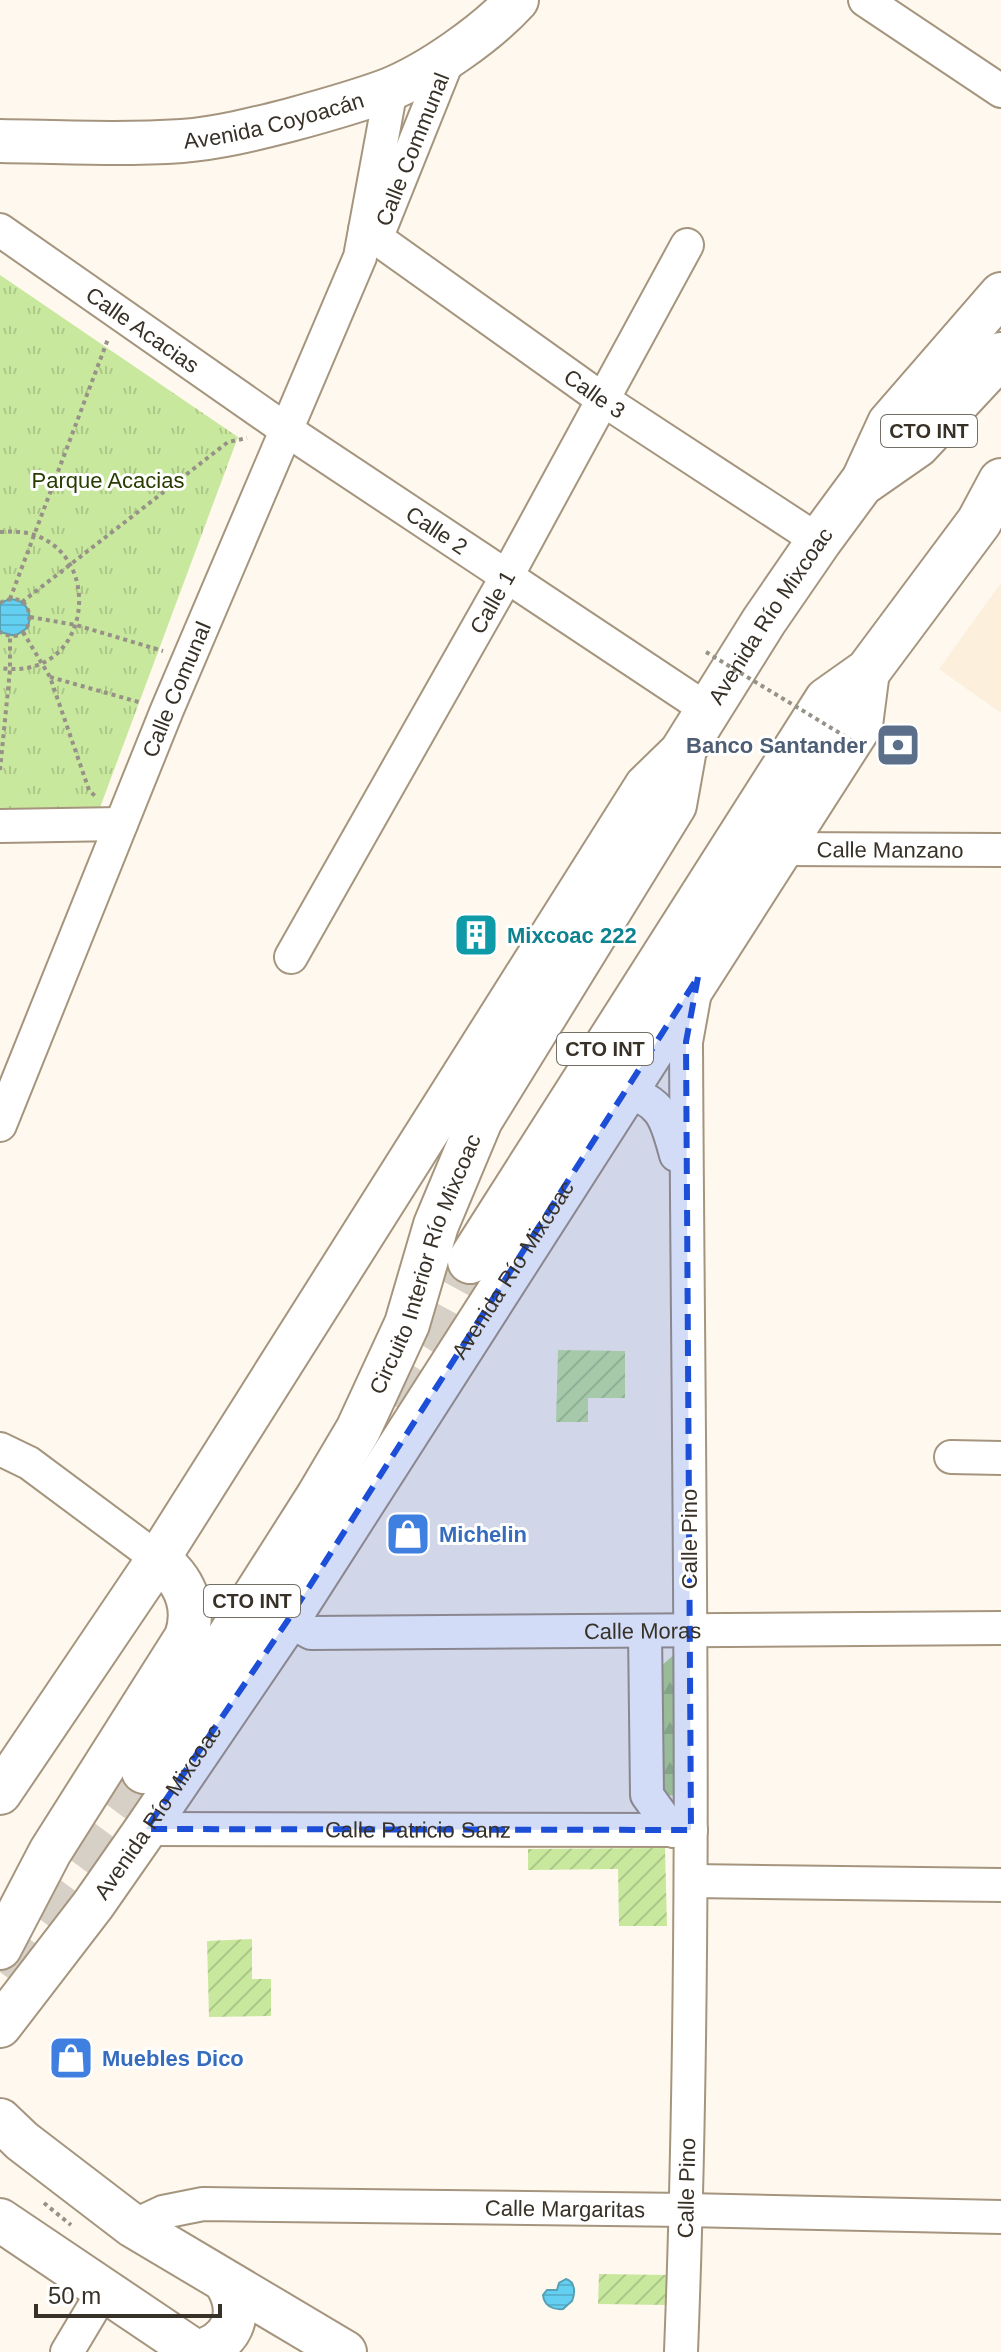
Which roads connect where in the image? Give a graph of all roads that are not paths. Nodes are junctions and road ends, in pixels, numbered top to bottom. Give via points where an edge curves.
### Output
1 (517, 0) edge
2 (865, 0) edge
3 (449, 57) junction
4 (391, 89) junction
5 (1001, 91) edge
6 (0, 141) edge
7 (0, 230) edge
8 (367, 241) junction
9 (687, 245) dead end
10 (1001, 294) edge
11 (1001, 355) edge
12 (602, 399) junction
13 (285, 429) junction
14 (1001, 481) edge
15 (861, 484) junction
16 (990, 515) edge
17 (819, 541) junction
18 (507, 576) junction
19 (868, 671) junction
20 (708, 710) junction
21 (684, 749) junction
22 (121, 824) junction
23 (0, 826) edge
24 (780, 849) junction
25 (1001, 850) edge
26 (291, 957) dead end
27 (698, 977) junction
28 (625, 1092) junction
29 (0, 1125) edge
30 (686, 1197) junction
31 (470, 1261) tunnel mouth
32 (0, 1449) edge
33 (951, 1457) dead end
34 (1001, 1458) edge
35 (158, 1559) junction
36 (288, 1620) junction
37 (1001, 1628) edge
38 (645, 1631) junction
39 (690, 1631) junction
40 (144, 1771) tunnel mouth
41 (0, 1793) edge
42 (146, 1829) junction
43 (682, 1831) junction
44 (692, 1881) junction
45 (1001, 1885) edge
46 (0, 1948) edge
47 (0, 2026) edge
48 (7, 2136) edge
49 (687, 2210) junction
50 (1001, 2217) edge
51 (0, 2220) edge
52 (133, 2226) junction
53 (226, 2283) junction
54 (104, 2290) junction
55 (67, 2352) edge
56 (196, 2352) edge
57 (345, 2352) edge
58 (681, 2352) edge

1 - 3 main road, Avenida Coyoacán
2 - 5 street
3 - 4 main road, Avenida Coyoacán
3 - 8 street, Calle Communal
4 - 6 main road, Avenida Coyoacán via 260,128 185,141
4 - 8 street, Calle Comunal
7 - 13 street, Calle Acacias
8 - 12 street, Calle 3
8 - 13 street, Calle Comunal
9 - 12 street, Calle 1
10 - 15 main road, Avenida Río Mixcoac / CTO INT via 889,423
11 - 15 highway, CTO INT via 917,445
12 - 17 street, Calle 3
12 - 18 street, Calle 1
13 - 18 street, Calle 2
13 - 22 street, Calle Comunal
14 - 16 highway, CTO INT
15 - 17 highway, Avenida Río Mixcoac / CTO INT
16 - 19 highway, Avenida Río Mixcoac / CTO INT
17 - 20 highway, Avenida Río Mixcoac / CTO INT
18 - 20 street, Calle 2
18 - 26 street, Calle 1
19 - 24 main road, Avenida Río Mixcoac / CTO INT via 861,725
19 - 31 highway, Circuito Interior Río Mixcoac / CTO INT via 827,700
20 - 21 highway, Avenida Río Mixcoac / CTO INT
21 - 35 main road, Avenida Río Mixcoac / CTO INT via 646,786
21 - 40 highway, Circuito Interior Río Mixcoac / CTO INT via 674,805 480,1120 436,1225 407,1324 358,1430
22 - 23 street
22 - 29 street, Calle Comunal
24 - 25 street, Calle Manzano
24 - 27 main road, Avenida Río Mixcoac / CTO INT
27 - 28 main road, Avenida Río Mixcoac / CTO INT
27 - 30 street, Calle Pino via 686,1042
28 - 30 street, Calle Pino via 640,1095 664,1115
28 - 36 main road, Avenida Río Mixcoac / CTO INT
30 - 39 street, Calle Pino
32 - 35 street via 29,1463
33 - 34 street
35 - 41 main road, Avenida Río Mixcoac / CTO INT
35 - 46 main road via 185,1590 190,1614 186,1637 50,1852
36 - 38 street, Calle Moras via 311,1633
36 - 42 main road, Avenida Río Mixcoac / CTO INT
37 - 39 street, Calle Moras
38 - 39 street, Calle Moras
38 - 43 street via 647,1795
39 - 43 street, Calle Pino
42 - 43 street, Calle Patricio Sanz
42 - 47 main road, Avenida Río Mixcoac / CTO INT
43 - 44 street, Calle Pino
44 - 45 street
44 - 49 street, Calle Pino
48 - 52 main road
49 - 50 street, Calle Margaritas
49 - 52 street, Calle Margaritas via 203,2204 163,2212
49 - 58 street, Calle Pino
51 - 54 main road
52 - 53 main road
53 - 56 main road via 235,2303 232,2326 218,2344
53 - 57 main road
54 - 55 street
54 - 56 main road

